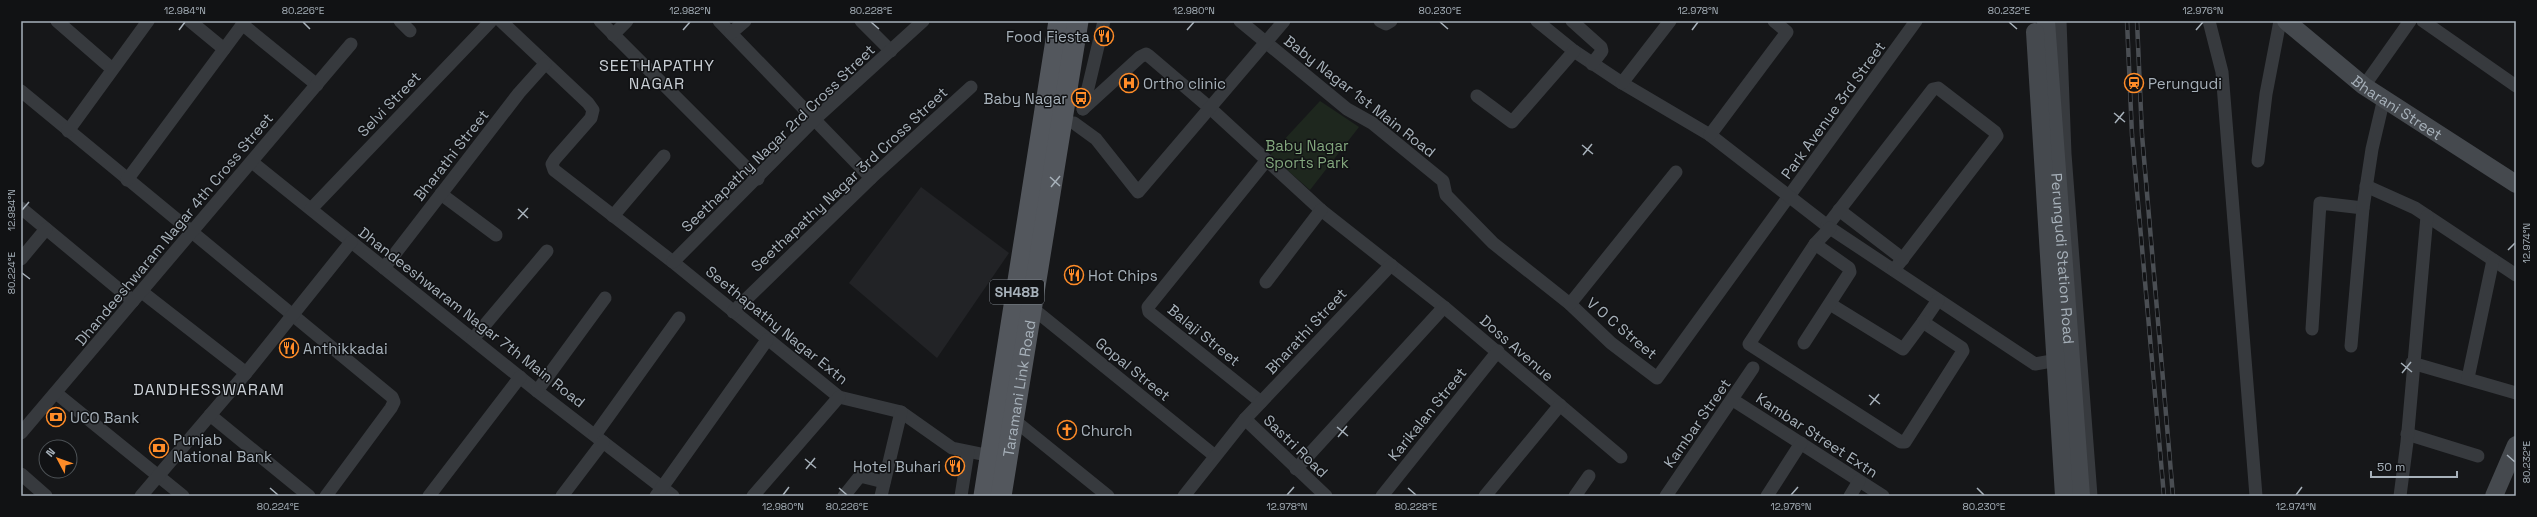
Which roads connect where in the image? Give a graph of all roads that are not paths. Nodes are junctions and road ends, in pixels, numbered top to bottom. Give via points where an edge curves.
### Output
1 (57, 21) edge
2 (148, 21) edge
3 (190, 21) edge
4 (400, 21) edge
5 (491, 21) edge
6 (500, 21) edge
7 (600, 21) edge
8 (627, 21) edge
9 (719, 21) edge
10 (744, 21) edge
11 (861, 21) edge
12 (923, 21) edge
13 (1059, 21) edge
14 (1078, 21) edge
15 (1104, 21) edge
16 (1240, 21) edge
17 (1284, 21) edge
18 (1380, 21) edge
19 (1391, 21) edge
20 (1537, 21) edge
21 (1572, 21) edge
22 (1670, 21) edge
23 (1774, 21) edge
24 (1916, 21) edge
25 (2034, 21) edge
26 (2046, 21) edge
27 (2060, 21) edge
28 (2210, 21) edge
29 (2280, 21) edge
30 (2286, 21) edge
31 (2410, 21) edge
32 (2423, 21) edge
33 (243, 23) edge
34 (410, 31) dead end
35 (731, 33) junction
36 (613, 35) junction
37 (1265, 43) junction
38 (351, 44) dead end
39 (224, 49) junction
40 (891, 51) junction
41 (1574, 51) junction
42 (545, 64) junction
43 (1592, 64) junction
44 (111, 68) junction
45 (1622, 83) junction
46 (317, 85) junction
47 (2364, 86) junction
48 (2516, 86) edge
49 (970, 87) dead end
50 (1058, 89) junction
51 (21, 91) edge
52 (1477, 96) dead end
53 (2384, 98) junction
54 (1210, 108) junction
55 (1083, 109) junction
56 (815, 119) junction
57 (1068, 123) junction
58 (68, 131) junction
59 (1710, 135) junction
60 (664, 156) dead end
61 (1266, 161) junction
62 (2258, 161) dead end
63 (252, 162) junction
64 (1676, 172) dead end
65 (872, 178) junction
66 (758, 179) junction
67 (127, 180) junction
68 (1443, 181) joint
69 (2516, 184) edge
70 (2366, 186) junction
71 (441, 194) junction
72 (1790, 198) junction
73 (21, 208) edge
74 (2363, 208) junction
75 (311, 209) junction
76 (1321, 210) junction
77 (1839, 210) junction
78 (613, 216) junction
79 (2427, 216) junction
80 (1828, 227) junction
81 (46, 228) junction
82 (191, 233) junction
83 (496, 236) dead end
84 (351, 242) junction
85 (1815, 244) junction
86 (546, 251) dead end
87 (21, 259) edge
88 (1903, 259) junction
89 (2493, 260) junction
90 (673, 262) junction
91 (1391, 265) junction
92 (384, 268) junction
93 (1894, 270) junction
94 (2516, 275) edge
95 (1266, 282) dead end
96 (2071, 295) junction
97 (138, 296) junction
98 (604, 298) dead end
99 (1938, 300) junction
100 (1570, 304) junction
101 (1830, 304) junction
102 (1031, 307) junction
103 (1444, 307) junction
104 (733, 312) junction
105 (292, 315) junction
106 (678, 318) dead end
107 (1923, 322) junction
108 (2312, 329) dead end
109 (473, 339) junction
110 (767, 340) junction
111 (1804, 343) dead end
112 (2351, 346) dead end
113 (1498, 351) junction
114 (2062, 359) junction
115 (2412, 363) junction
116 (1753, 368) dead end
117 (246, 372) junction
118 (520, 377) junction
119 (2468, 378) junction
120 (538, 391) junction
121 (56, 393) junction
122 (2516, 393) edge
123 (838, 397) junction
124 (1733, 400) junction
125 (1261, 402) junction
126 (1560, 406) junction
127 (902, 412) junction
128 (210, 415) junction
129 (1245, 419) junction
130 (1014, 420) junction
131 (21, 433) edge
132 (2407, 434) junction
133 (599, 438) junction
134 (1801, 443) junction
135 (2516, 446) edge
136 (968, 452) junction
137 (991, 456) junction
138 (1215, 456) junction
139 (2478, 456) dead end
140 (1621, 457) dead end
141 (1296, 469) junction
142 (21, 474) edge
143 (158, 476) junction
144 (1589, 476) dead end
145 (1858, 481) junction
146 (884, 482) junction
147 (660, 492) edge
148 (1102, 493) edge
149 (46, 496) edge
150 (141, 496) edge
151 (183, 496) edge
152 (309, 496) edge
153 (326, 496) edge
154 (429, 496) edge
155 (562, 496) edge
156 (673, 496) edge
157 (753, 496) edge
158 (844, 496) edge
159 (881, 496) edge
160 (960, 496) edge
161 (984, 496) edge
162 (1001, 496) edge
163 (1184, 496) edge
164 (1326, 496) edge
165 (1382, 496) edge
166 (1485, 496) edge
167 (1575, 496) edge
168 (1666, 496) edge
169 (1767, 496) edge
170 (1850, 496) edge
171 (1883, 496) edge
172 (2064, 496) edge
173 (2081, 496) edge
174 (2091, 496) edge
175 (2256, 496) edge
176 (2400, 496) edge
177 (2494, 496) edge

1 - 44 street
2 - 44 street
3 - 39 street
4 - 34 street
5 - 75 street, Selvi Street
6 - 42 street
7 - 36 street
8 - 36 street
9 - 35 street
10 - 35 street
11 - 40 street
12 - 40 street, Seethapathy Nagar 2rd Cross Street
13 - 50 main road, Taramani Link Road / SH48B
14 - 50 main road, Taramani Link Road / SH48B
15 - 55 street
16 - 37 street, Baby Nagar 1st Main Road
17 - 37 street
18 - 19 street via 1386,24
20 - 41 street
21 - 43 street via 1601,47 1602,51
22 - 45 street
23 - 59 street via 1787,32
24 - 72 street, Park Avenue 3rd Street
25 - 114 street, Perungudi Station Road
26 - 96 street, Perungudi Station Road
27 - 96 street
28 - 175 street via 2222,72
29 - 62 street via 2266,94
30 - 47 street, Bharani Street
31 - 47 street
32 - 48 street
33 - 39 street
33 - 46 street
35 - 56 street
36 - 66 street
37 - 54 street
37 - 68 street, Baby Nagar 1st Main Road via 1347,109 1372,123
38 - 46 street, Dhandeeshwaram Nagar 4th Cross Street
39 - 67 street
40 - 56 street, Seethapathy Nagar 2rd Cross Street
41 - 43 street
41 - 52 street via 1512,122
42 - 71 street, Bharathi Street via 519,93
42 - 78 street, Seethapathy Nagar Extn via 593,110 591,118 552,164 554,170
43 - 45 street
44 - 58 street
45 - 59 street
46 - 63 street, Dhandeeshwaram Nagar 4th Cross Street
47 - 53 street, Bharani Street
49 - 65 street, Seethapathy Nagar 3rd Cross Street
50 - 57 main road, Taramani Link Road / SH48B
50 - 137 main road, Taramani Link Road / SH48B
51 - 58 street
53 - 69 street, Bharani Street
53 - 70 street
54 - 55 street, Doss Avenue via 1146,54
54 - 57 street via 1138,192 1096,139
54 - 61 street, Doss Avenue
55 - 57 street
56 - 65 street
56 - 66 street, Seethapathy Nagar 2rd Cross Street
57 - 102 main road, Taramani Link Road / SH48B
58 - 67 street
59 - 72 street
60 - 78 street
61 - 76 street, Doss Avenue
61 - 125 street, Balaji Street via 1148,307 1150,312
63 - 75 street, Dhandeeshwaram Nagar 7th Main Road
63 - 82 street, Dhandeeshwaram Nagar 4th Cross Street
64 - 100 street
65 - 104 street, Seethapathy Nagar 3rd Cross Street
66 - 90 street, Seethapathy Nagar 2rd Cross Street
67 - 82 street
68 - 100 street, V O C Street via 1446,195 1493,243
70 - 74 street
70 - 79 street
71 - 83 street
71 - 92 street, Bharathi Street
72 - 80 street
72 - 100 street, V O C Street via 1657,378 1612,343
73 - 81 street
74 - 108 street via 2320,203
74 - 112 street
75 - 84 street, Dhandeeshwaram Nagar 7th Main Road
76 - 91 street, Doss Avenue
76 - 95 street
77 - 80 street
77 - 88 street
77 - 88 street via 1933,89 1938,88 1949,96 1996,132 1997,136
78 - 90 street, Seethapathy Nagar Extn
79 - 89 street
79 - 115 street
80 - 85 street
80 - 93 street
81 - 87 street
81 - 97 street
82 - 97 street, Dhandeeshwaram Nagar 4th Cross Street
82 - 105 street
84 - 92 street, Dhandeeshwaram Nagar 7th Main Road
84 - 105 street
85 - 101 street via 1850,270
85 - 107 street via 1749,344 1901,442 1905,442 1963,351
86 - 109 street
88 - 93 street
89 - 94 street
89 - 119 street
90 - 104 street, Seethapathy Nagar Extn
91 - 103 street, Doss Avenue
91 - 125 street, Bharathi Street
92 - 109 street, Dhandeeshwaram Nagar 7th Main Road
93 - 99 street
96 - 114 street, Perungudi Station Road
96 - 174 street
97 - 117 street
97 - 121 street, Dhandeeshwaram Nagar 4th Cross Street
98 - 120 street
99 - 107 street
99 - 114 street via 2035,364
101 - 107 street via 1903,349
101 - 111 street
102 - 130 main road, Taramani Link Road / SH48B
102 - 138 street, Gopal Street
103 - 113 street, Doss Avenue
103 - 141 street
104 - 110 street, Seethapathy Nagar Extn
105 - 117 street
105 - 153 street via 392,397 394,402
106 - 133 street
109 - 118 street, Dhandeeshwaram Nagar 7th Main Road
110 - 123 street, Seethapathy Nagar Extn
110 - 147 street
113 - 126 street, Doss Avenue
113 - 165 street, Karikalan Street
114 - 172 street, Perungudi Station Road
114 - 173 street, Perungudi Station Road
115 - 119 street
115 - 132 street
116 - 124 street, Kambar Street
117 - 128 street
118 - 120 street, Dhandeeshwaram Nagar 7th Main Road
118 - 154 street
119 - 122 street
120 - 133 street, Dhandeeshwaram Nagar 7th Main Road
121 - 131 street, Dhandeeshwaram Nagar 4th Cross Street
121 - 143 street
123 - 127 street, Seethapathy Nagar Extn
123 - 157 street
124 - 134 street, Kambar Street Extn
124 - 168 street, Kambar Street
125 - 129 street, Bharathi Street
126 - 140 street, Doss Avenue
126 - 166 street
127 - 136 street, Seethapathy Nagar Extn via 952,448
127 - 146 street
128 - 143 street
128 - 152 street
129 - 138 street, Bharathi Street
129 - 141 street, Sastri Road
130 - 148 street
130 - 162 main road, Taramani Link Road / SH48B
132 - 139 street
132 - 176 street
133 - 147 street, Dhandeeshwaram Nagar 7th Main Road
133 - 155 street
134 - 145 street, Kambar Street Extn
134 - 169 street
135 - 177 street
136 - 137 street, Seethapathy Nagar Extn
136 - 160 street
137 - 161 main road, Taramani Link Road / SH48B
138 - 163 street, Bharathi Street
141 - 164 street, Sastri Road
142 - 149 street
143 - 150 street
143 - 151 street
144 - 167 street
145 - 170 street
145 - 171 street, Kambar Street Extn
146 - 158 street via 860,476
146 - 159 street
147 - 156 street, Dhandeeshwaram Nagar 7th Main Road

